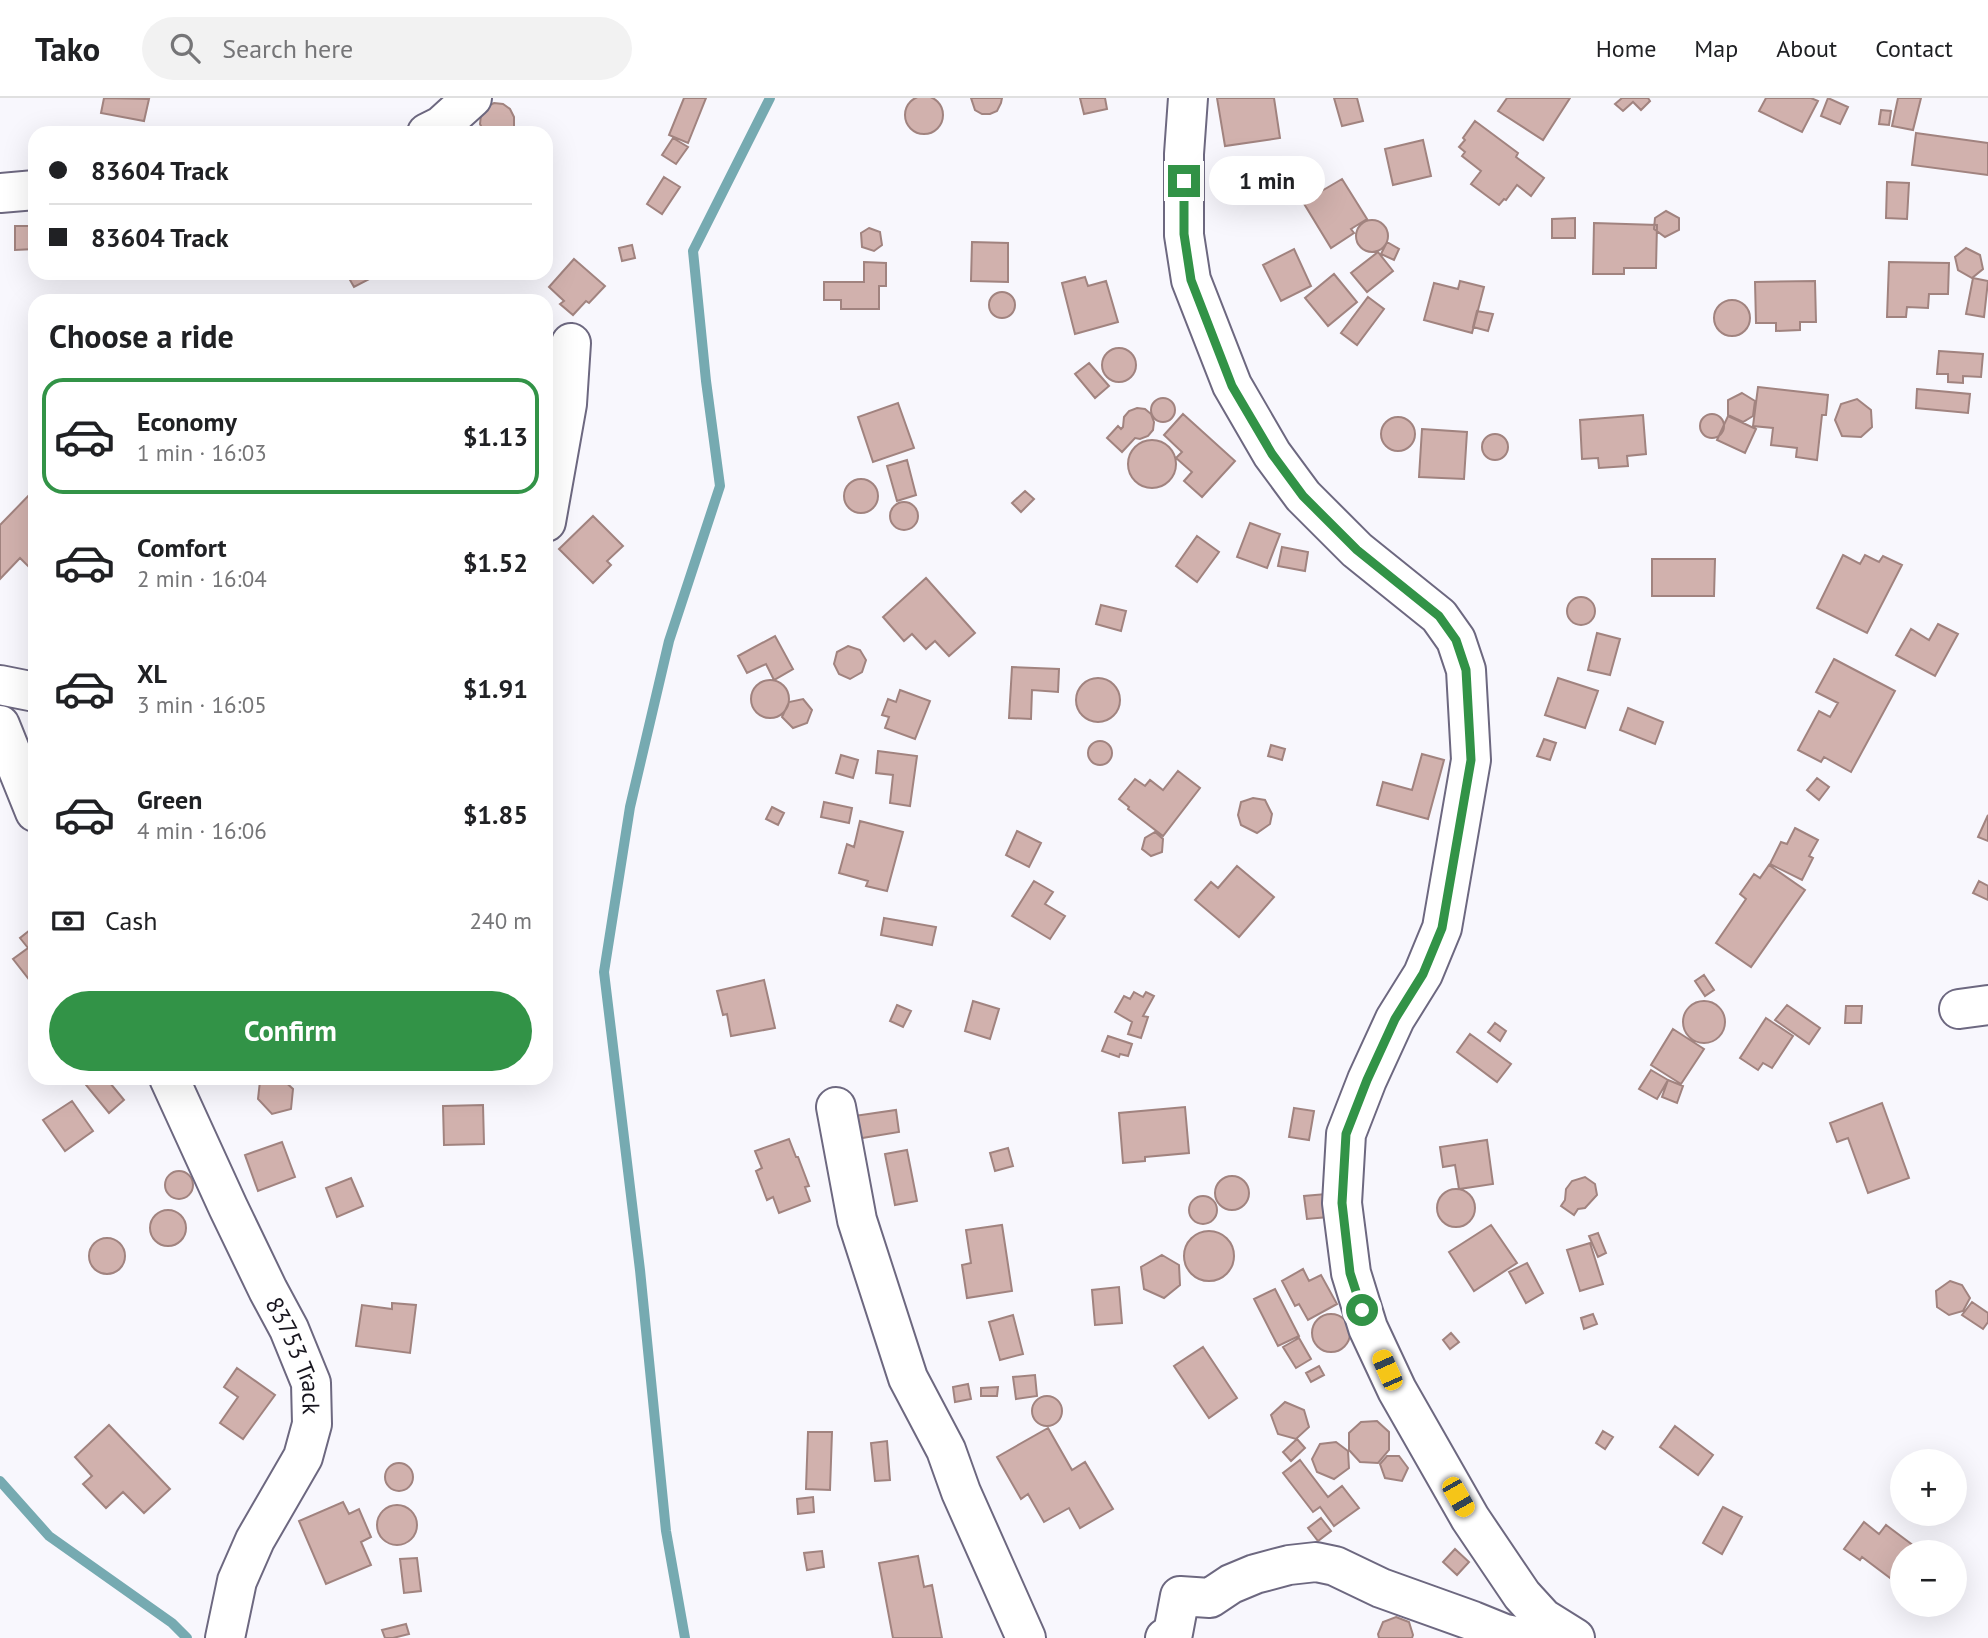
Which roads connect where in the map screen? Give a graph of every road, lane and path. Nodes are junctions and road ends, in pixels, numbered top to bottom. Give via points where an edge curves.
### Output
1 (472, 98) edge
2 (1188, 98) edge
3 (441, 126) edge
4 (28, 191) edge
5 (0, 193) edge
6 (571, 343) dead end
7 (553, 483) edge
8 (0, 685) edge
9 (28, 691) edge
10 (0, 725) edge
11 (28, 795) edge
12 (172, 1085) edge
13 (836, 1107) dead end
14 (1180, 1596) junction
15 (1566, 1637) edge
16 (225, 1638) edge
17 (1026, 1638) edge
18 (1165, 1638) edge
19 (1182, 1638) edge
20 (1525, 1638) edge

1 - 3 street
2 - 15 street via 1184,234 1191,280 1232,386 1303,496 1357,550 1439,616 1456,640 1466,670 1471,760 1442,928 1423,974 1395,1019 1346,1134 1343,1213 1350,1273 1368,1328 1397,1391 1470,1518 1522,1595
4 - 5 street
6 - 7 street via 567,404
8 - 9 street
10 - 11 street
12 - 16 street, 83753 Track via 311,1383 312,1423 303,1457 246,1560
13 - 17 street via 857,1220 908,1378 946,1450
14 - 18 street via 1173,1633
14 - 19 street
14 - 20 street via 1210,1598 1255,1574 1316,1562

